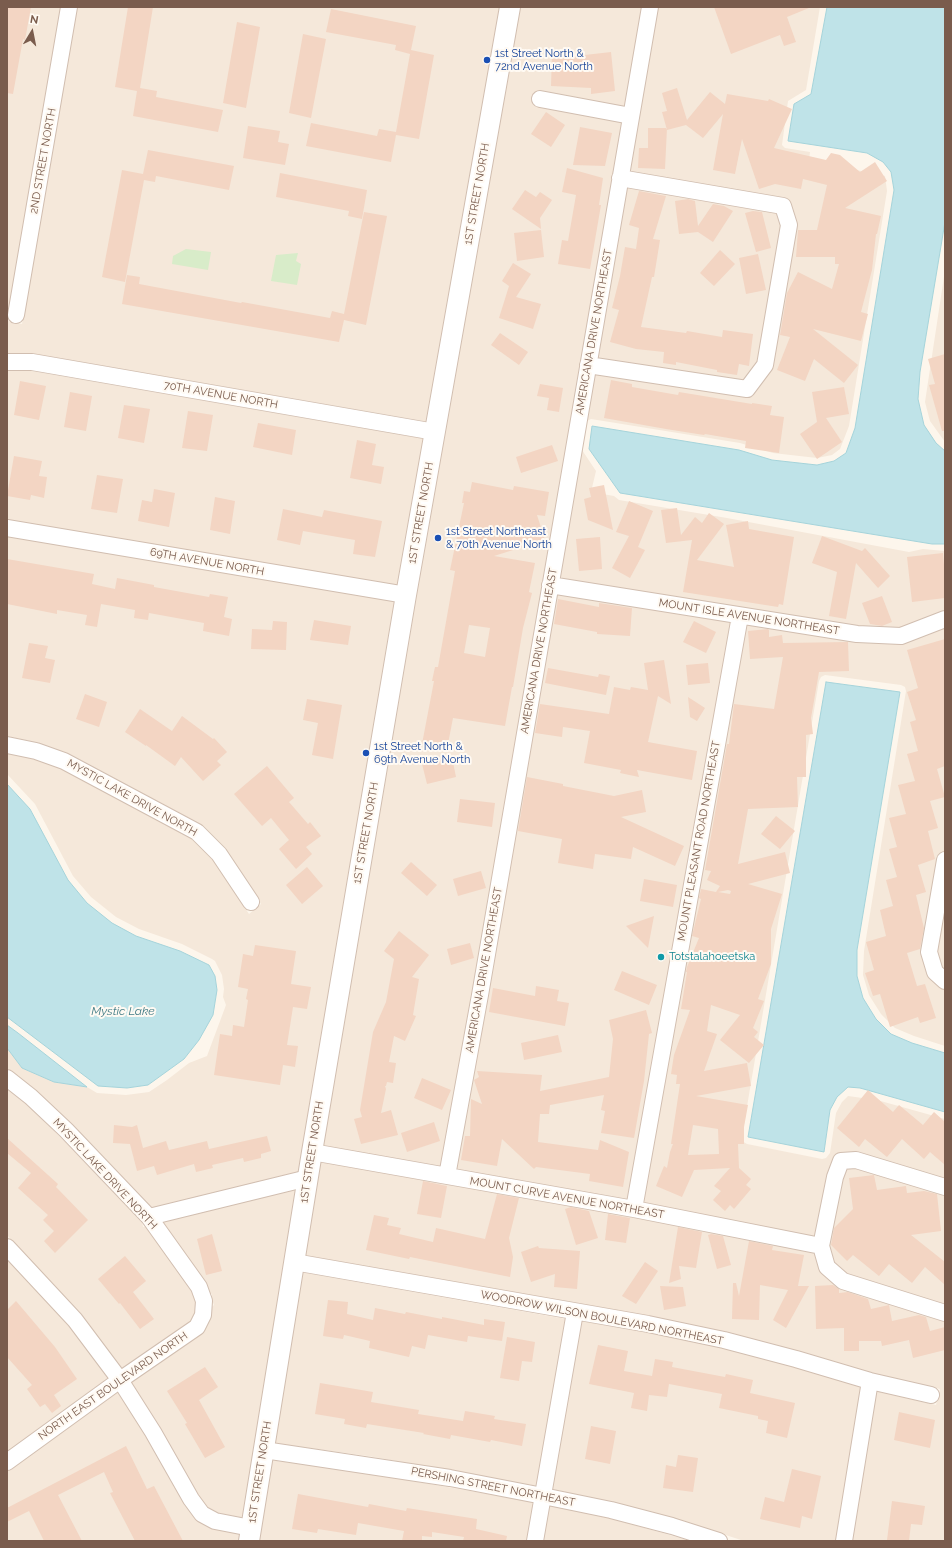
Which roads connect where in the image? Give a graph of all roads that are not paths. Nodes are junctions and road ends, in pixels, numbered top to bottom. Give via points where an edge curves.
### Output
1 (69, 7) edge
2 (510, 7) edge
3 (650, 7) edge
4 (540, 100) dead end
5 (631, 116) junction
6 (620, 178) junction
7 (16, 315) dead end
8 (7, 362) edge
9 (588, 365) junction
10 (435, 432) junction
11 (7, 528) edge
12 (550, 585) junction
13 (406, 596) junction
14 (740, 616) junction
15 (945, 619) edge
16 (7, 745) edge
17 (945, 860) edge
18 (251, 902) dead end
19 (945, 981) edge
20 (7, 1078) edge
21 (312, 1152) junction
22 (447, 1176) junction
23 (308, 1178) junction
24 (945, 1187) edge
25 (634, 1209) junction
26 (149, 1217) junction
27 (7, 1246) edge
28 (821, 1246) junction
29 (294, 1262) junction
30 (204, 1301) joint
31 (575, 1312) junction
32 (945, 1313) edge
33 (120, 1380) junction
34 (870, 1381) junction
35 (931, 1395) dead end
36 (264, 1450) junction
37 (7, 1462) edge
38 (543, 1496) junction
39 (250, 1534) edge
40 (536, 1541) edge
41 (719, 1541) edge
42 (844, 1541) edge

1 - 7 street, 2ND STREET NORTH
2 - 10 street, 1ST STREET NORTH
3 - 5 street, AMERICANA DRIVE NORTHEAST
4 - 5 street
5 - 6 street, AMERICANA DRIVE NORTHEAST
6 - 9 street, AMERICANA DRIVE NORTHEAST
6 - 9 street via 783,206 789,225 765,365 746,389
8 - 10 street, 70TH AVENUE NORTH via 32,362
9 - 12 street, AMERICANA DRIVE NORTHEAST
10 - 13 street, 1ST STREET NORTH
11 - 13 street, 69TH AVENUE NORTH
12 - 14 street, MOUNT ISLE AVENUE NORTHEAST
12 - 22 street, AMERICANA DRIVE NORTHEAST
13 - 21 street, 1ST STREET NORTH
14 - 15 street, MOUNT ISLE AVENUE NORTHEAST via 856,634 901,636
14 - 25 street, MOUNT PLEASANT ROAD NORTHEAST
16 - 18 street, MYSTIC LAKE DRIVE NORTH via 36,751 64,761 197,832 219,854
17 - 19 street via 929,952 935,972
20 - 26 street, MYSTIC LAKE DRIVE NORTH via 66,1130
21 - 22 street, MOUNT CURVE AVENUE NORTHEAST
21 - 23 street, 1ST STREET NORTH
22 - 25 street, MOUNT CURVE AVENUE NORTHEAST
23 - 26 street
23 - 29 street, 1ST STREET NORTH
24 - 28 street via 856,1160 841,1161 835,1177
25 - 28 street, MOUNT CURVE AVENUE NORTHEAST
26 - 30 street, MYSTIC LAKE DRIVE NORTH via 199,1288
27 - 33 street via 75,1320
28 - 32 street via 827,1267 843,1281
29 - 31 street, WOODROW WILSON BOULEVARD NORTHEAST
29 - 36 street, 1ST STREET NORTH
30 - 33 street, NORTH EAST BOULEVARD NORTH via 203,1315 197,1327
31 - 34 street, WOODROW WILSON BOULEVARD NORTHEAST via 724,1340
31 - 38 street
33 - 37 street, NORTH EAST BOULEVARD NORTH
33 - 39 street via 202,1514
34 - 35 street, WOODROW WILSON BOULEVARD NORTHEAST
34 - 42 street
36 - 38 street, PERSHING STREET NORTHEAST via 450,1478
36 - 39 street, 1ST STREET NORTH
38 - 40 street
38 - 41 street, PERSHING STREET NORTHEAST via 626,1514

